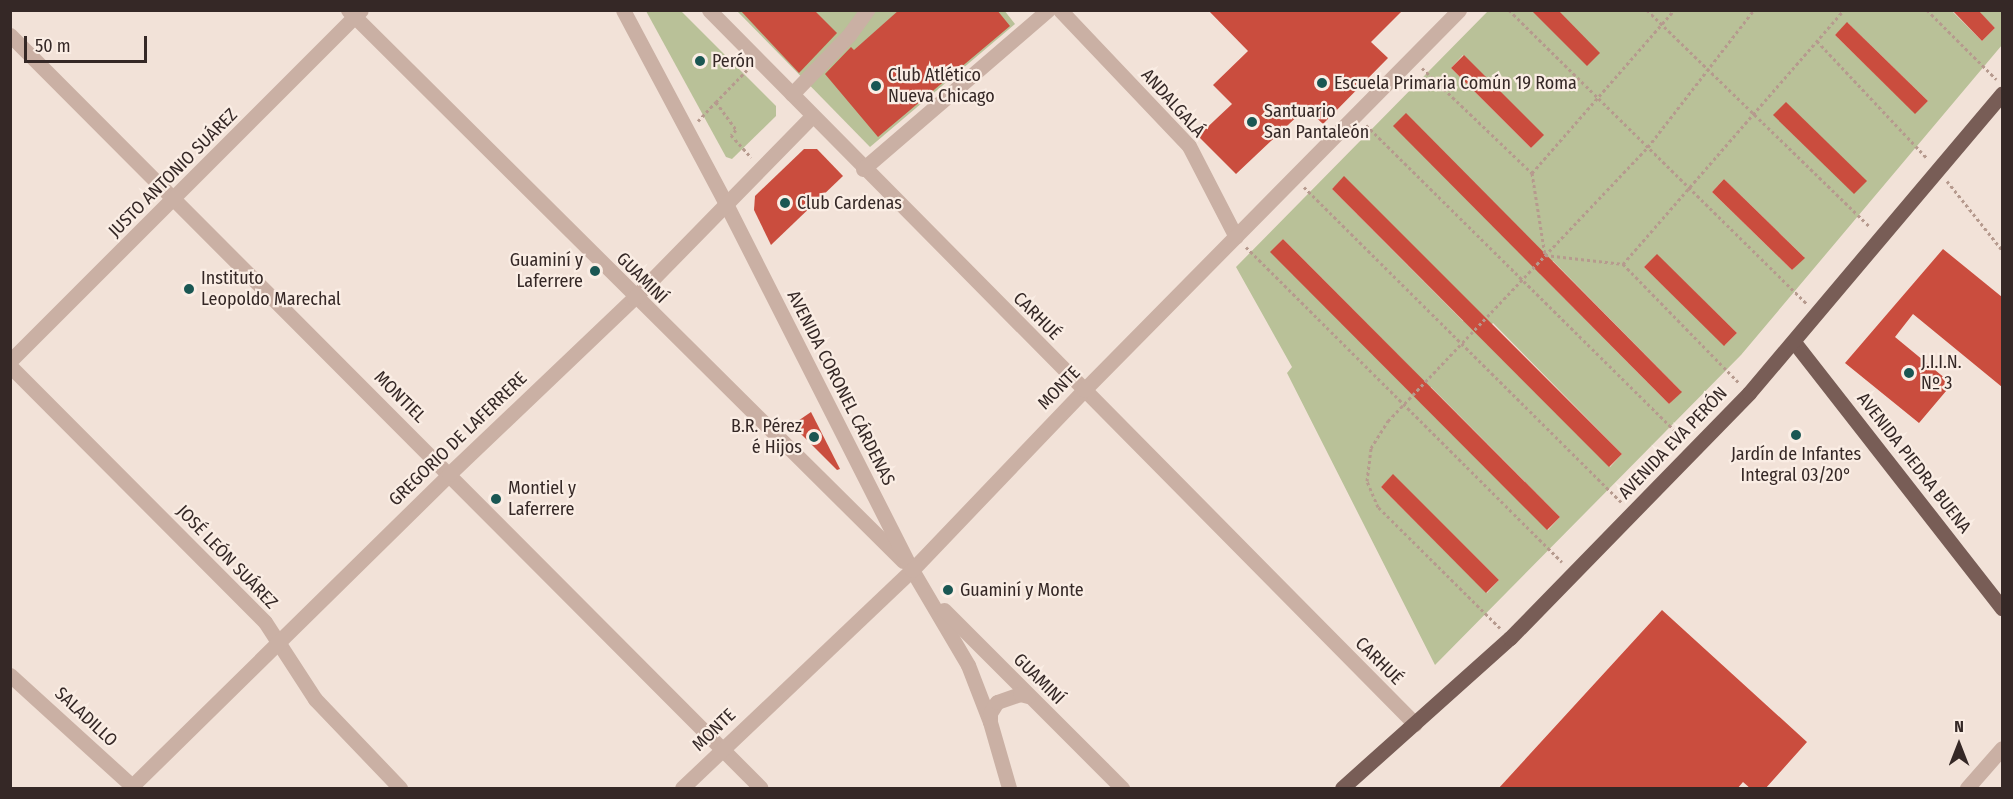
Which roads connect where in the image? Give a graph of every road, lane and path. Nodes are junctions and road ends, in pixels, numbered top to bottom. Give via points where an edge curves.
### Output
1 (623, 10) edge
2 (709, 10) edge
3 (867, 10) edge
4 (1048, 10) edge
5 (1060, 10) edge
6 (1459, 10) edge
7 (1509, 10) edge
8 (1647, 10) edge
9 (1674, 10) edge
10 (1755, 10) edge
11 (1844, 10) edge
12 (1927, 10) edge
13 (355, 13) edge
14 (1662, 25) junction
15 (10, 35) edge
16 (1817, 41) junction
17 (759, 57) junction
18 (1412, 59) junction
19 (1707, 70) junction
20 (2002, 86) edge
21 (792, 94) junction
22 (2002, 94) edge
23 (1598, 98) junction
24 (717, 102) junction
25 (1753, 114) junction
26 (1356, 115) junction
27 (812, 116) junction
28 (687, 133) junction
29 (1648, 147) junction
30 (761, 168) junction
31 (863, 169) junction
32 (1938, 170) junction
33 (1532, 173) junction
34 (1295, 178) junction
35 (1690, 188) junction
36 (175, 198) junction
37 (726, 204) junction
38 (1236, 237) junction
39 (1881, 237) junction
40 (2002, 241) edge
41 (1998, 244) junction
42 (2002, 250) edge
43 (1545, 255) junction
44 (1623, 264) junction
45 (1522, 280) junction
46 (634, 298) junction
47 (1818, 314) junction
48 (1794, 342) junction
49 (1462, 343) junction
50 (10, 364) edge
51 (1084, 390) junction
52 (1749, 393) junction
53 (1404, 404) junction
54 (1694, 450) junction
55 (448, 474) junction
56 (1632, 513) junction
57 (912, 570) junction
58 (1573, 573) junction
59 (930, 595) junction
60 (2002, 608) edge
61 (1510, 638) junction
62 (278, 645) junction
63 (10, 675) edge
64 (1028, 696) junction
65 (990, 722) junction
66 (1415, 724) junction
67 (2002, 747) edge
68 (722, 749) junction
69 (132, 788) edge
70 (400, 789) edge
71 (682, 789) edge
72 (761, 789) edge
73 (1009, 789) edge
74 (1122, 789) edge
75 (1342, 789) edge
76 (1966, 789) edge

1 - 28 street, AVENIDA CORONEL CÁRDENAS
2 - 17 street, CARHUÉ
3 - 21 street via 849,35
4 - 31 street
5 - 38 street, ANDALGALÁ via 1189,146
6 - 18 street, MONTE
7 - 23 path
8 - 14 path
9 - 14 path
10 - 19 path
11 - 16 path
12 - 20 path
13 - 36 street, JUSTO ANTONIO SUÁREZ
13 - 46 street, GUAMINÍ
14 - 19 path
14 - 23 path
15 - 36 street, MONTIEL
16 - 25 path
16 - 32 path
17 - 21 street, CARHUÉ
17 - 24 path
18 - 26 street, MONTE
18 - 33 path
19 - 25 path
19 - 29 path
21 - 27 street, CARHUÉ
22 - 32 main road, AVENIDA EVA PERÓN
23 - 29 path
23 - 33 path
24 - 28 path
24 - 30 path via 736,130 730,135
25 - 35 path
25 - 39 path
26 - 34 street, MONTE
26 - 45 path
27 - 30 street, GREGORIO DE LAFERRERE
27 - 31 street, CARHUÉ
28 - 37 street, AVENIDA CORONEL CÁRDENAS
29 - 35 path
29 - 43 path
30 - 37 street, GREGORIO DE LAFERRERE
31 - 51 street, CARHUÉ
32 - 39 main road, AVENIDA EVA PERÓN
32 - 41 path
33 - 43 path
34 - 38 street, MONTE
34 - 49 path
35 - 44 path
35 - 47 path
36 - 50 street, JUSTO ANTONIO SUÁREZ
36 - 55 street, MONTIEL
37 - 46 street, GREGORIO DE LAFERRERE
37 - 57 street, AVENIDA CORONEL CÁRDENAS
38 - 51 street, MONTE
38 - 53 path
39 - 47 main road, AVENIDA EVA PERÓN
40 - 41 path
41 - 42 path
43 - 44 path
43 - 45 path
44 - 52 path
45 - 49 path
45 - 54 path
46 - 55 street, GREGORIO DE LAFERRERE
46 - 57 street, GUAMINÍ
47 - 48 main road, AVENIDA EVA PERÓN
48 - 52 main road, AVENIDA EVA PERÓN
48 - 60 main road, AVENIDA PIEDRA BUENA
49 - 53 path
49 - 56 path
50 - 62 street, JOSÉ LEÓN SUÁREZ via 265,622
51 - 57 street, MONTE
51 - 66 street, CARHUÉ
52 - 54 main road, AVENIDA EVA PERÓN
53 - 58 path
53 - 61 path via 1371,448 1367,481 1371,495 1378,507
54 - 56 main road, AVENIDA EVA PERÓN
55 - 62 street, GREGORIO DE LAFERRERE
55 - 68 street, MONTIEL
56 - 58 main road, AVENIDA EVA PERÓN
57 - 59 street, AVENIDA CORONEL CÁRDENAS
57 - 68 street, MONTE
58 - 61 main road, AVENIDA EVA PERÓN
59 - 64 street, GUAMINÍ
59 - 65 street, AVENIDA CORONEL CÁRDENAS via 968,665
61 - 66 main road, AVENIDA EVA PERÓN
62 - 69 street, GREGORIO DE LAFERRERE
62 - 70 street, JOSÉ LEÓN SUÁREZ via 315,699
63 - 69 street, SALADILLO
64 - 65 street via 1020,694 997,702 990,712
64 - 74 street, GUAMINÍ
65 - 73 street, AVENIDA CORONEL CÁRDENAS
66 - 75 main road, AVENIDA EVA PERÓN
67 - 76 street
68 - 71 street, MONTE
68 - 72 street, MONTIEL

